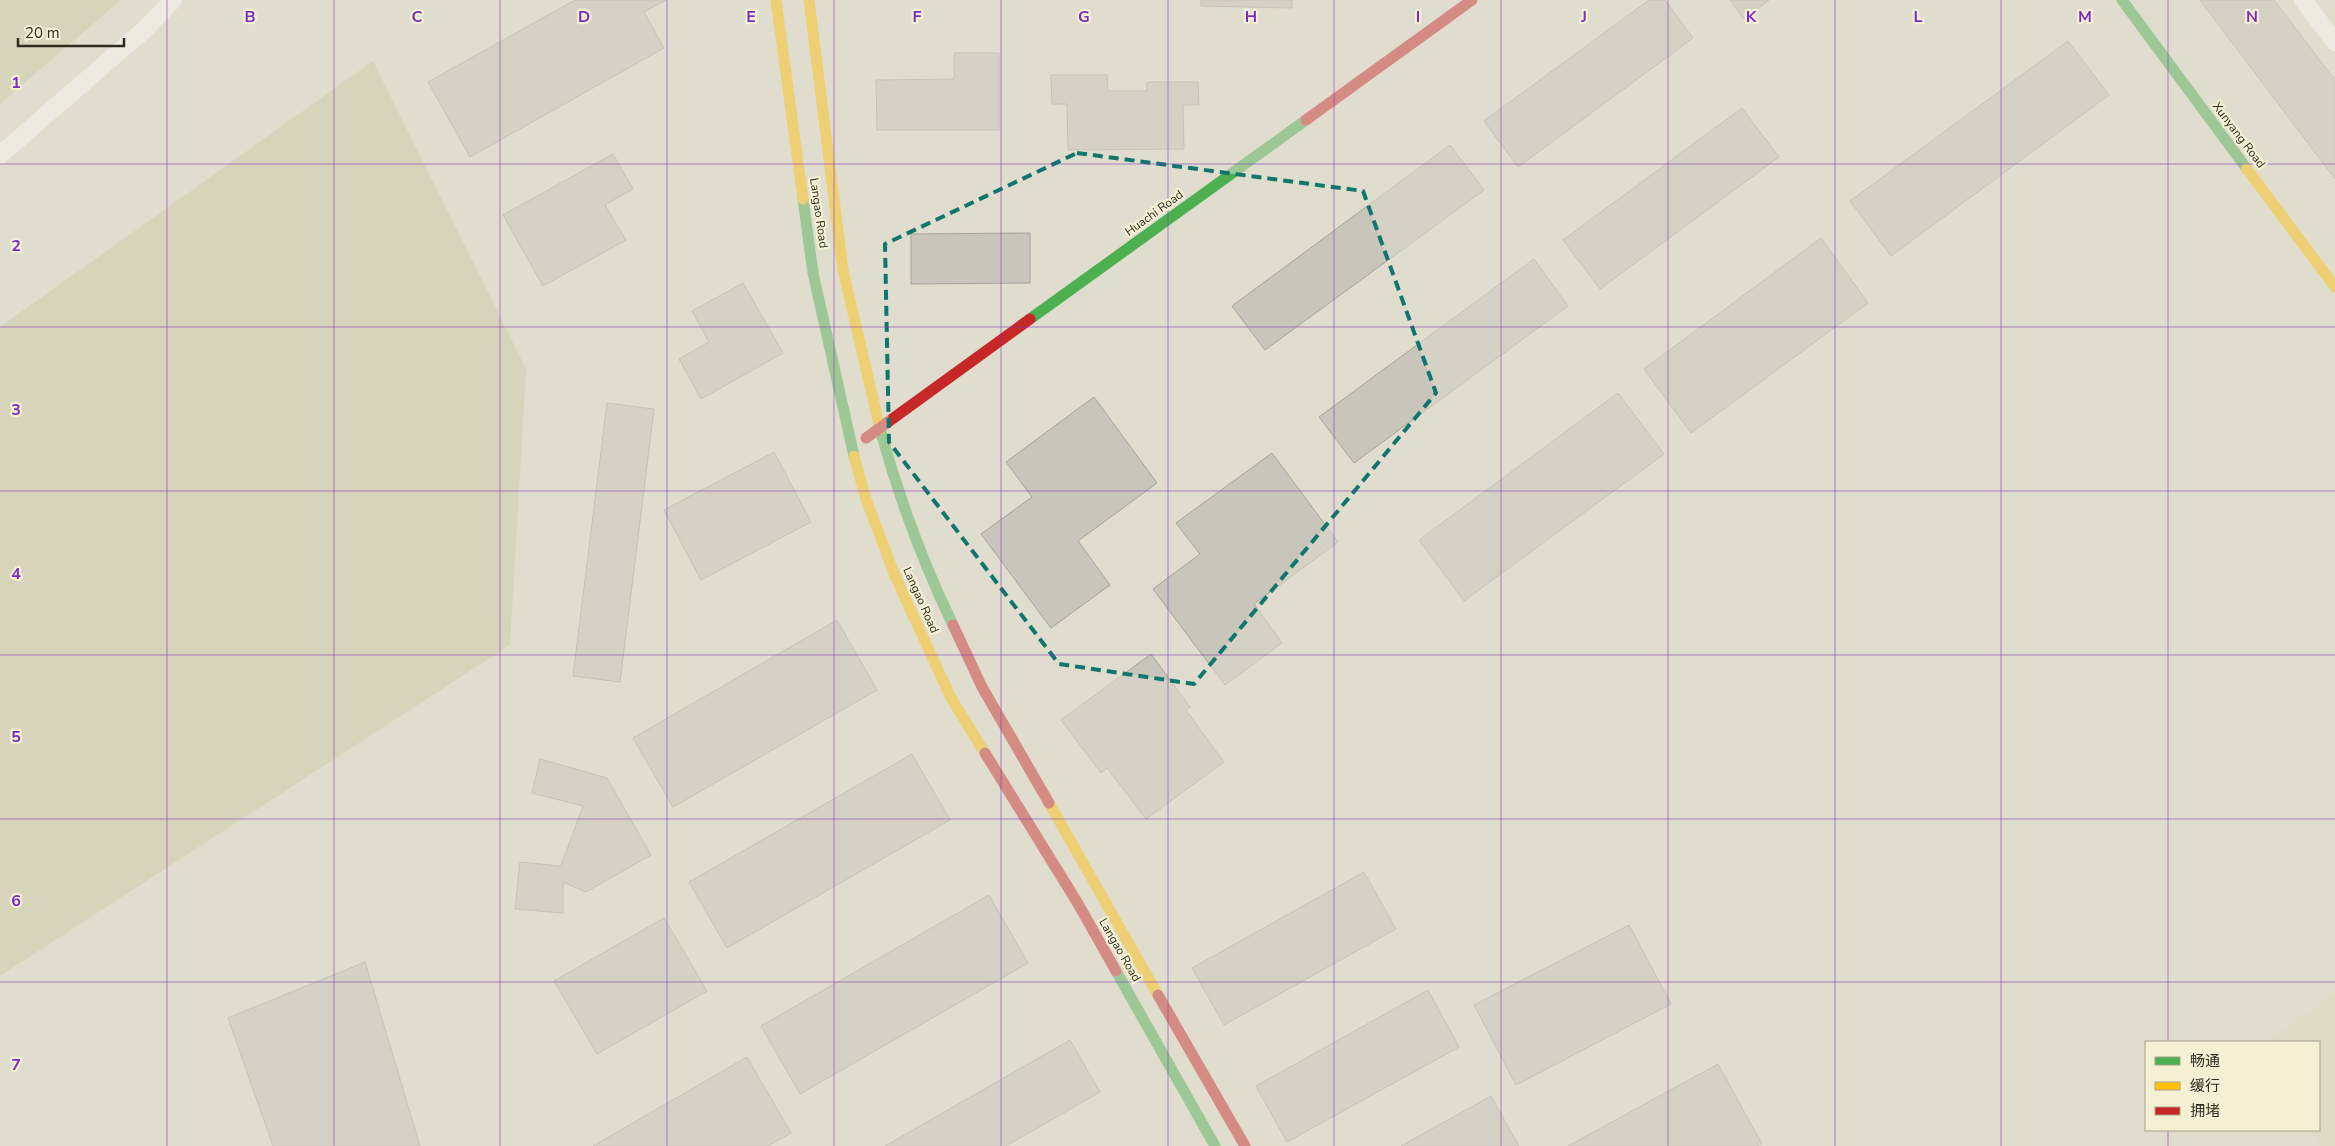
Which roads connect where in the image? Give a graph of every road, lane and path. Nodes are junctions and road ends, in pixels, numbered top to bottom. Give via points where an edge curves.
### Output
1 (173, 0) edge
2 (776, 0) edge
3 (809, 0) edge
4 (1472, 0) edge
5 (2122, 0) edge
6 (2304, 0) edge
7 (2335, 42) edge
8 (0, 155) edge
9 (2335, 287) edge
10 (880, 430) junction
11 (852, 447) junction
12 (1216, 1146) edge
13 (1244, 1146) edge

1 - 8 lane via 144,30
2 - 11 main road, Langao Road via 813,273
3 - 10 main road, Langao Road via 843,270
4 - 10 main road, Huachi Road
5 - 9 main road, Xunyang Road
6 - 7 lane
10 - 11 main road, Huachi Road
10 - 13 main road, Langao Road via 899,496 924,564 982,687
11 - 12 main road, Langao Road via 866,499 895,576 951,698 1077,902

